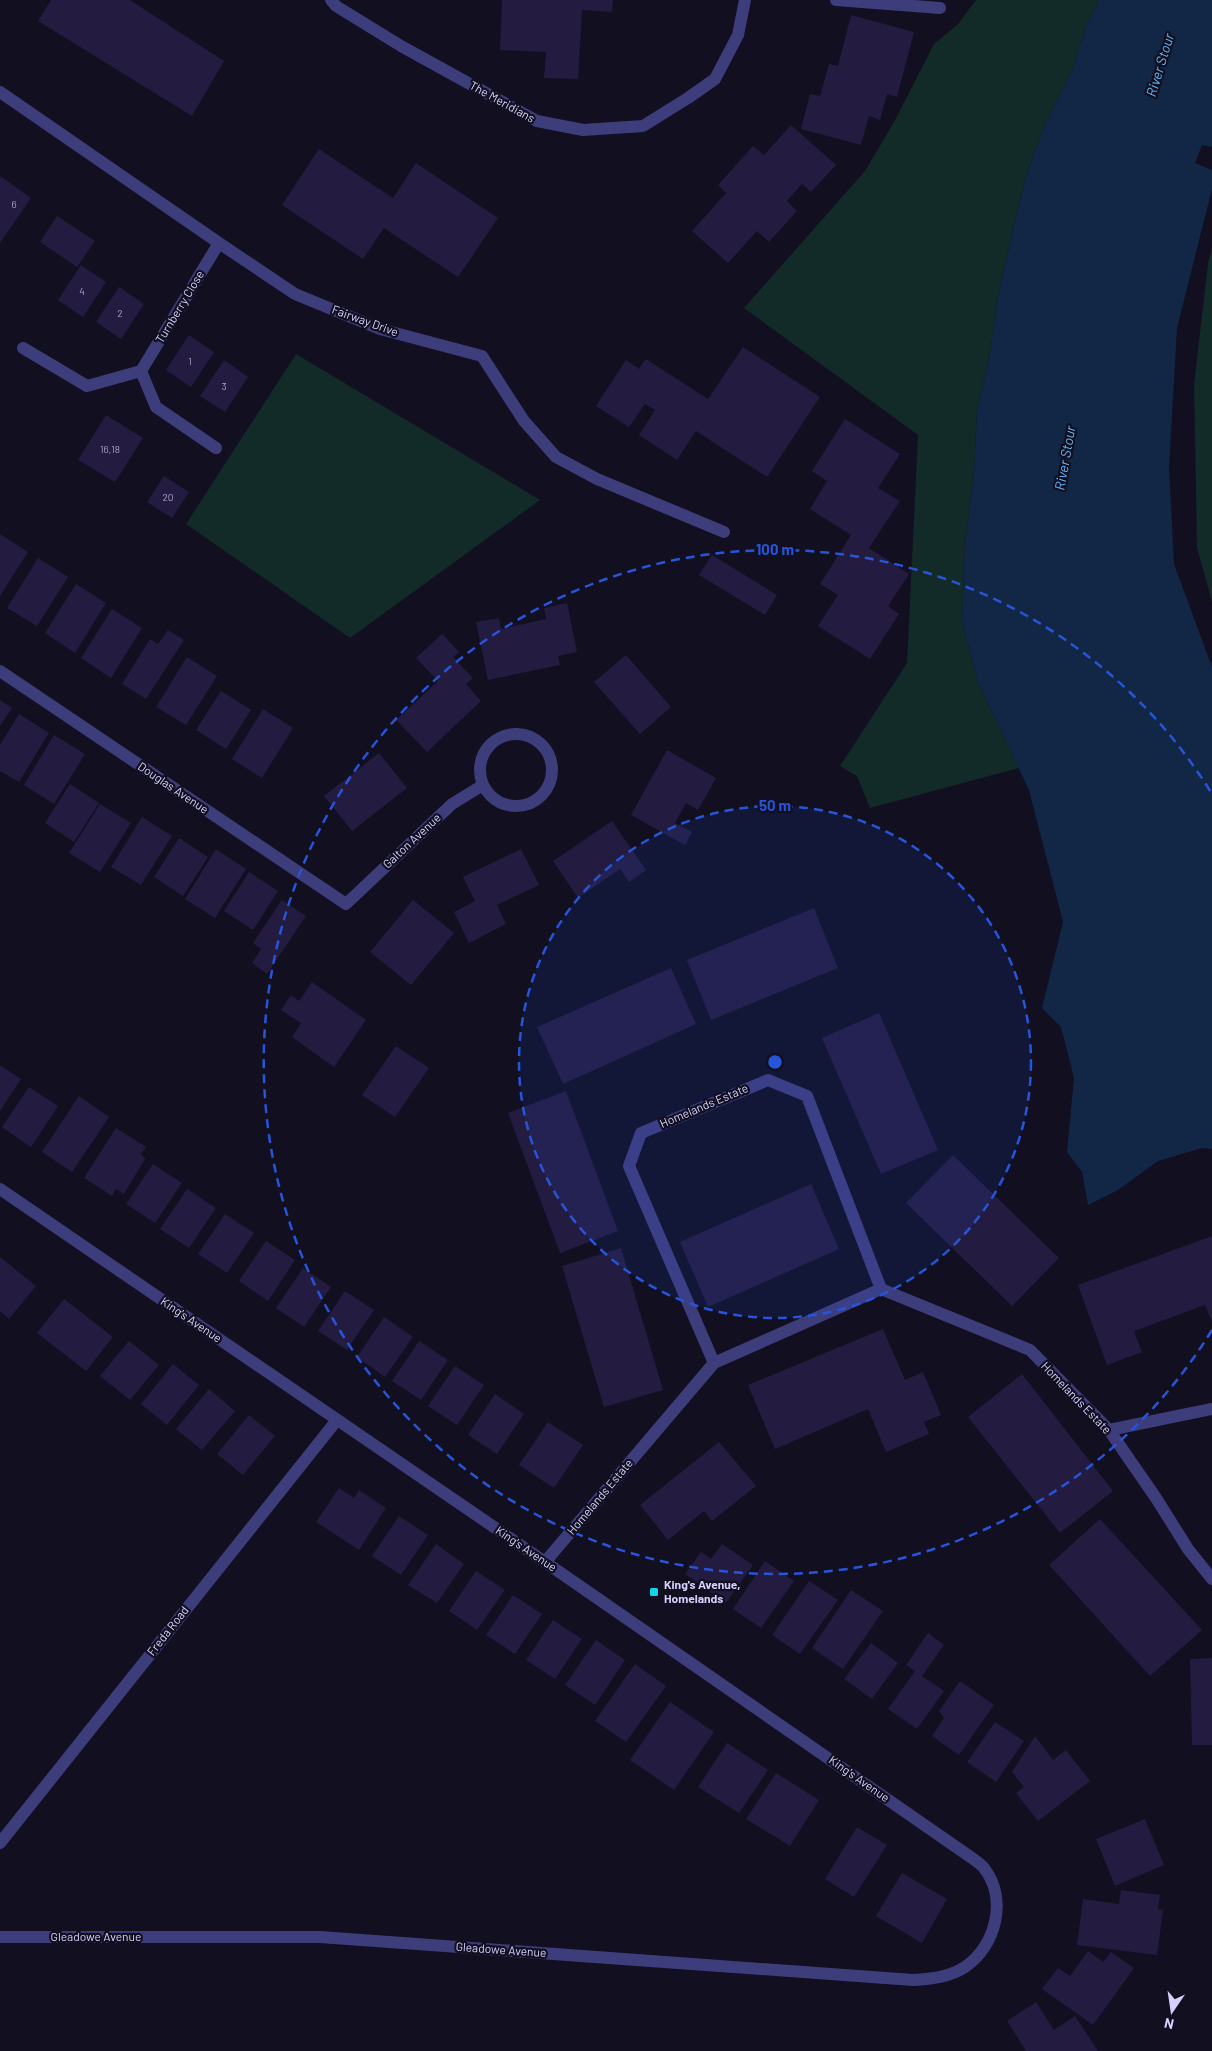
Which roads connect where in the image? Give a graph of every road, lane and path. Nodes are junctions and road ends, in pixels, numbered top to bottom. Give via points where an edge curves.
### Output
1 (332, 0) edge
2 (745, 0) edge
3 (836, 0) edge
4 (940, 8) dead end
5 (0, 92) edge
6 (219, 243) junction
7 (23, 348) dead end
8 (141, 371) junction
9 (216, 448) dead end
10 (724, 532) dead end
11 (0, 671) edge
12 (483, 785) junction
13 (346, 904) joint
14 (0, 1189) edge
15 (881, 1289) junction
16 (714, 1363) junction
17 (1212, 1409) edge
18 (337, 1420) junction
19 (1109, 1430) junction
20 (545, 1562) junction
21 (1212, 1579) edge
22 (0, 1843) edge
23 (0, 1937) edge
24 (988, 1943) joint

1 - 2 street, The Meridians via 336,6 400,46 537,122 583,130 643,126 715,78 738,35
3 - 4 street
5 - 6 street, Fairway Drive
6 - 8 street, Turnberry Close
6 - 10 street, Fairway Drive via 295,294 380,329 482,356 524,421 556,457 597,479
7 - 8 street via 86,386
8 - 9 street via 156,407
11 - 13 street, Douglas Avenue
12 - 12 street via 480,766 486,749 495,740 506,735 523,735 540,743 548,753 552,772 549,784 532,802 507,805 488,794
12 - 13 street, Galton Avenue via 452,804
14 - 18 street, King's Avenue
15 - 16 street, Homelands Estate
15 - 16 street, Homelands Estate via 807,1096 768,1080 641,1133 629,1166
15 - 19 street, Homelands Estate via 1030,1350
16 - 20 street, Homelands Estate
17 - 19 street
18 - 20 street, King's Avenue
18 - 22 street, Freda Road
19 - 21 street, Homelands Estate via 1188,1549
20 - 24 street, King's Avenue via 984,1868 995,1892 996,1906 995,1924
23 - 24 street, Gleadowe Avenue via 320,1937 913,1980 950,1974 964,1968

